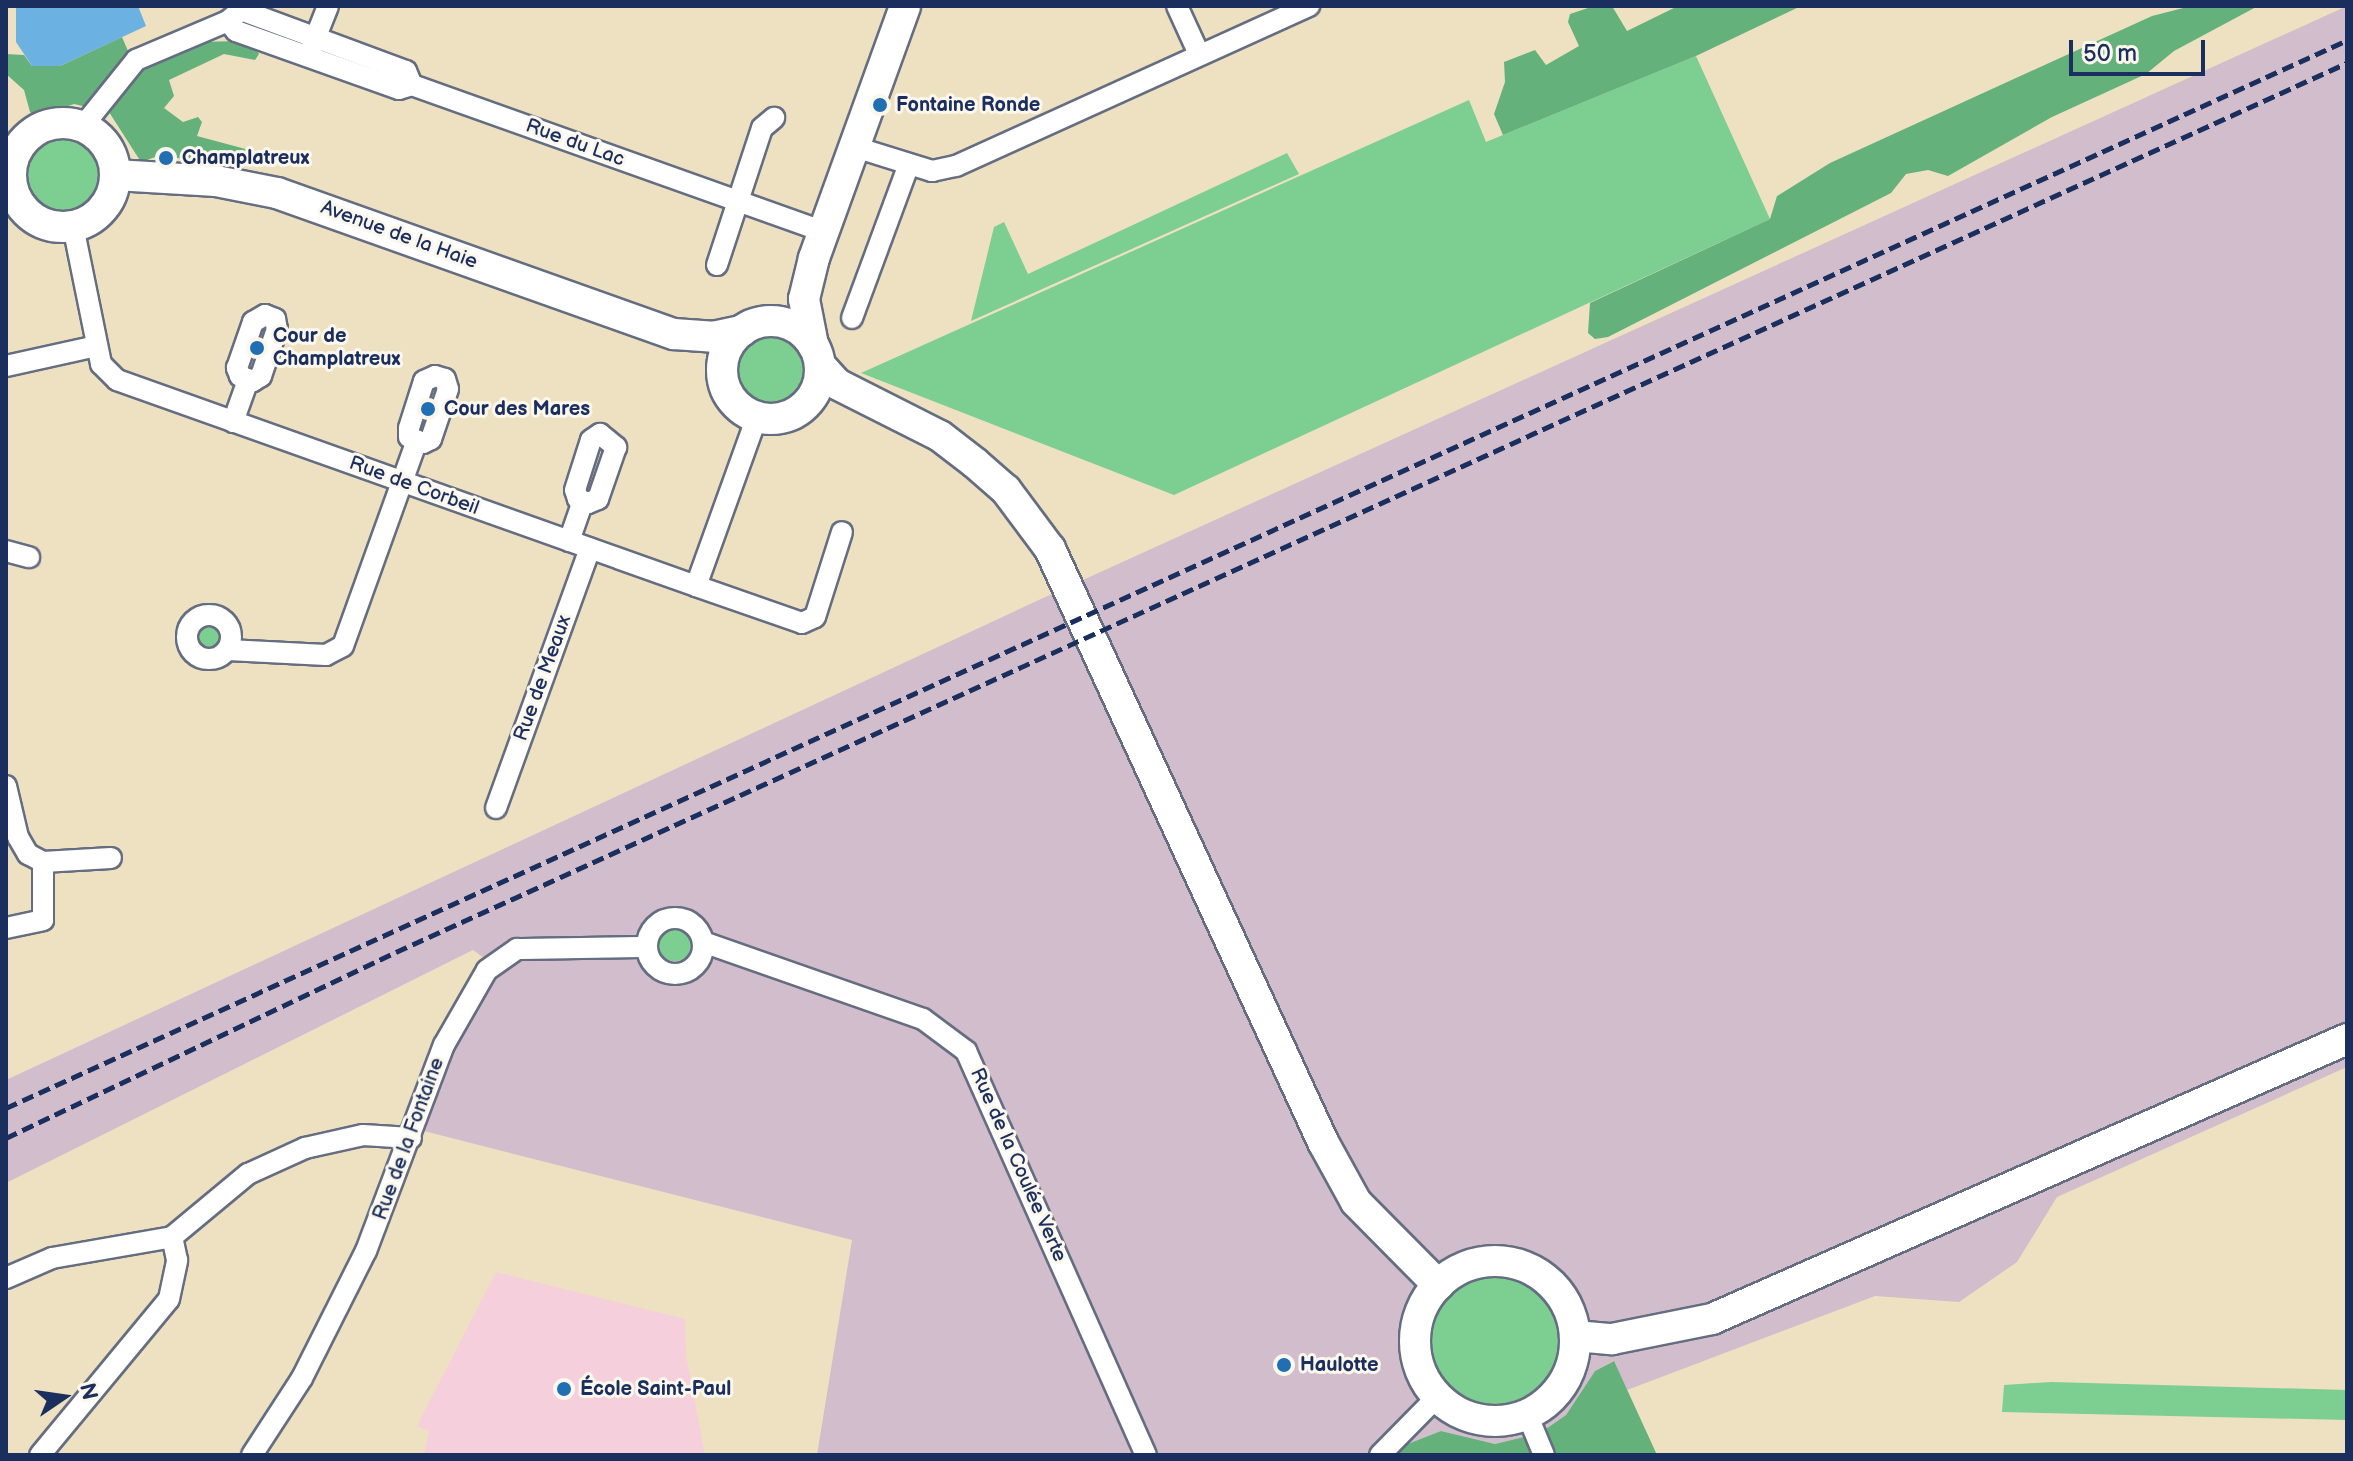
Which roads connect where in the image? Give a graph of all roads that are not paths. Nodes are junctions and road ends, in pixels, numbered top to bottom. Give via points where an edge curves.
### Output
1 (328, 6) edge
2 (905, 6) edge
3 (1177, 6) edge
4 (1304, 7) edge
5 (312, 47) junction
6 (1199, 54) junction
7 (774, 118) dead end
8 (83, 126) junction
9 (855, 147) junction
10 (908, 167) junction
11 (115, 175) junction
12 (11, 202) edge
13 (738, 202) junction
14 (73, 226) junction
15 (819, 245) junction
16 (717, 265) dead end
17 (852, 318) dead end
18 (748, 328) junction
19 (674, 334) junction
20 (96, 346) junction
21 (816, 355) junction
22 (6, 366) edge
23 (723, 376) junction
24 (248, 380) dead end
25 (771, 417) junction
26 (233, 422) junction
27 (940, 436) junction
28 (417, 441) dead end
29 (402, 482) junction
30 (583, 501) dead end
31 (842, 532) dead end
32 (569, 541) junction
33 (7, 547) edge
34 (590, 548) junction
35 (29, 557) dead end
36 (696, 586) junction
37 (228, 650) dead end
38 (6, 786) edge
39 (496, 808) dead end
40 (111, 858) dead end
41 (43, 862) junction
42 (6, 928) edge
43 (703, 942) junction
44 (646, 947) junction
45 (2347, 1039) edge
46 (411, 1138) junction
47 (172, 1237) junction
48 (6, 1278) edge
49 (1438, 1285) junction
50 (1575, 1336) junction
51 (1436, 1398) junction
52 (1527, 1414) junction
53 (40, 1455) edge
54 (252, 1455) edge
55 (1146, 1455) edge
56 (1380, 1455) edge
57 (1544, 1455) edge

1 - 5 street
2 - 9 street
3 - 6 street
4 - 6 street
5 - 8 street, Rue du Lac via 236,31 228,21 136,60
5 - 13 street, Rue du Lac via 399,89 412,85
6 - 10 street via 956,166 932,171
7 - 13 street via 762,128
8 - 11 street via 109,151
8 - 12 street via 44,126 21,142 10,169
9 - 10 street
9 - 15 street
10 - 17 street
11 - 14 street via 107,202
11 - 19 street, Avenue de la Haie via 216,181 277,193
12 - 14 street via 39,222
13 - 15 street, Rue du Lac
13 - 16 street
14 - 20 street, Rue de Corbeil
15 - 18 street via 785,307
15 - 21 street via 804,299
18 - 19 street, Avenue de la Haie via 713,337
18 - 21 street via 780,322
18 - 23 street via 726,351
19 - 23 street, Avenue de la Haie
20 - 22 street
20 - 26 street, Rue de Corbeil via 101,364 117,380
21 - 25 street via 815,391
21 - 27 street via 837,384
23 - 25 street via 734,401
24 - 26 street
25 - 27 street via 840,404 864,407
25 - 36 street
26 - 29 street, Rue de Corbeil
27 - 49 street via 1006,490 1050,549 1323,1142 1356,1202
28 - 29 street
29 - 32 street, Rue de Corbeil
29 - 37 street via 343,646 326,655
30 - 32 street
31 - 36 street, Rue de Corbeil via 815,617 802,623
32 - 34 street, Rue de Corbeil
33 - 35 street
34 - 36 street, Rue de Corbeil
34 - 39 street, Rue de Meaux
38 - 41 street via 18,837 28,854
40 - 41 street
41 - 42 street via 43,920
43 - 44 street, Rue de la Coulée Verte via 689,921 672,918 657,924
43 - 44 street via 701,958 680,974 654,966
43 - 55 street, Rue de la Coulée Verte via 923,1019 966,1051
44 - 46 street, Rue de la Fontaine via 517,949 496,960 456,1021
45 - 50 street via 1712,1319 1625,1338
46 - 47 street via 363,1135 305,1148 248,1174
46 - 54 street, Rue de la Fontaine via 390,1197 327,1331
47 - 48 street via 52,1258
47 - 53 street via 177,1260 169,1299
49 - 50 street via 1459,1270 1484,1262 1510,1262 1535,1271 1555,1288 1569,1311
49 - 51 street via 1423,1306 1416,1330 1416,1355
50 - 52 street via 1564,1383
51 - 52 street via 1482,1420
51 - 56 street
52 - 57 street

